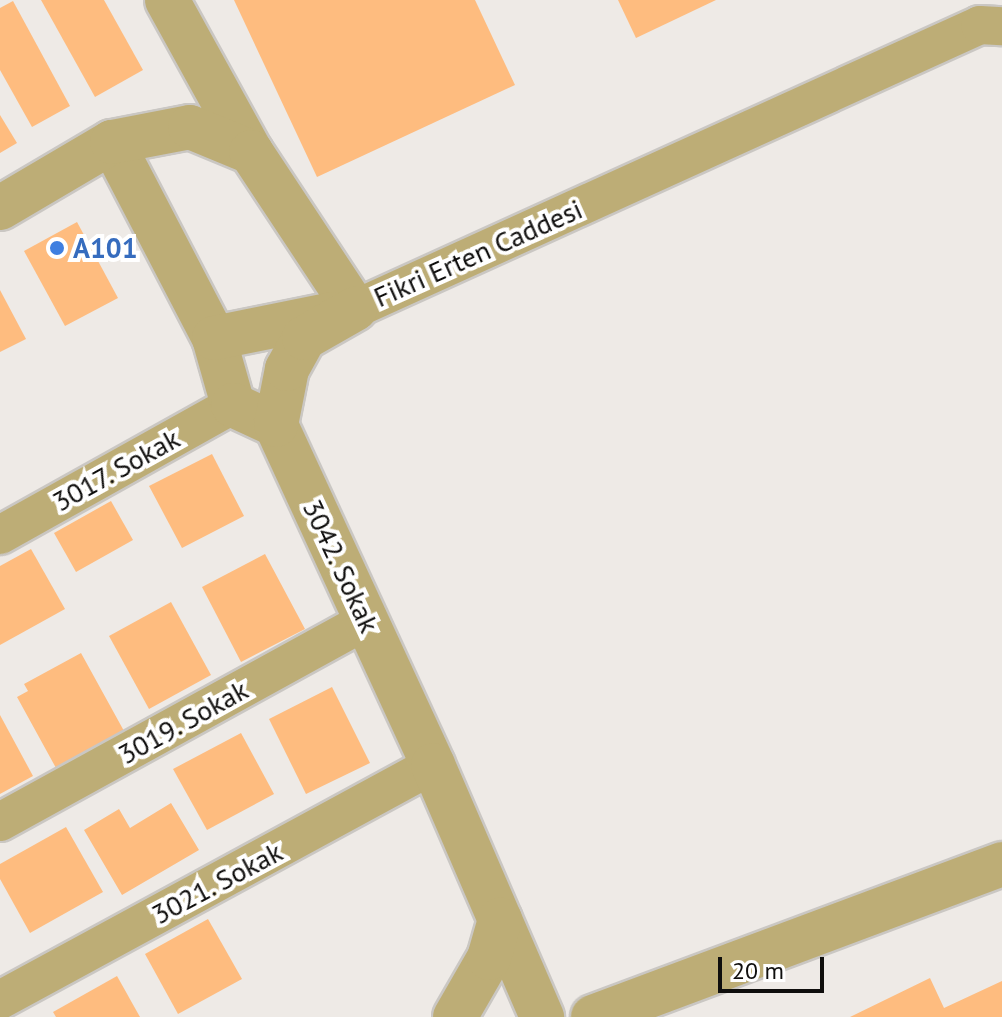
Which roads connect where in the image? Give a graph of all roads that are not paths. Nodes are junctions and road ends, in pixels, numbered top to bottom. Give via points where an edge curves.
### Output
1 (167, 0) edge
2 (994, 17) edge
3 (112, 142) junction
4 (251, 152) junction
5 (0, 208) edge
6 (355, 309) junction
7 (214, 338) junction
8 (233, 405) junction
9 (276, 425) junction
10 (0, 535) edge
11 (366, 621) junction
12 (433, 765) junction
13 (0, 822) edge
14 (1002, 830) edge
15 (1002, 864) edge
16 (853, 915) junction
17 (500, 920) junction
18 (9, 996) edge
19 (455, 1017) edge
20 (542, 1017) edge
21 (593, 1017) edge

1 - 4 street
2 - 6 street, Fikri Erten Caddesi
3 - 4 street via 190,127
3 - 5 street
3 - 7 street
4 - 6 street, Fikri Erten Caddesi
6 - 7 street
6 - 9 street via 304,338 287,369
7 - 8 street
8 - 9 street
8 - 10 street, 3017. Sokak
9 - 11 street, 3042. Sokak
11 - 12 street, 3042. Sokak
11 - 13 street, 3019. Sokak
12 - 17 street, 3042. Sokak
12 - 18 street, 3021. Sokak
14 - 16 street
15 - 16 street
16 - 21 street
17 - 19 street via 489,958
17 - 20 street, 3042. Sokak

